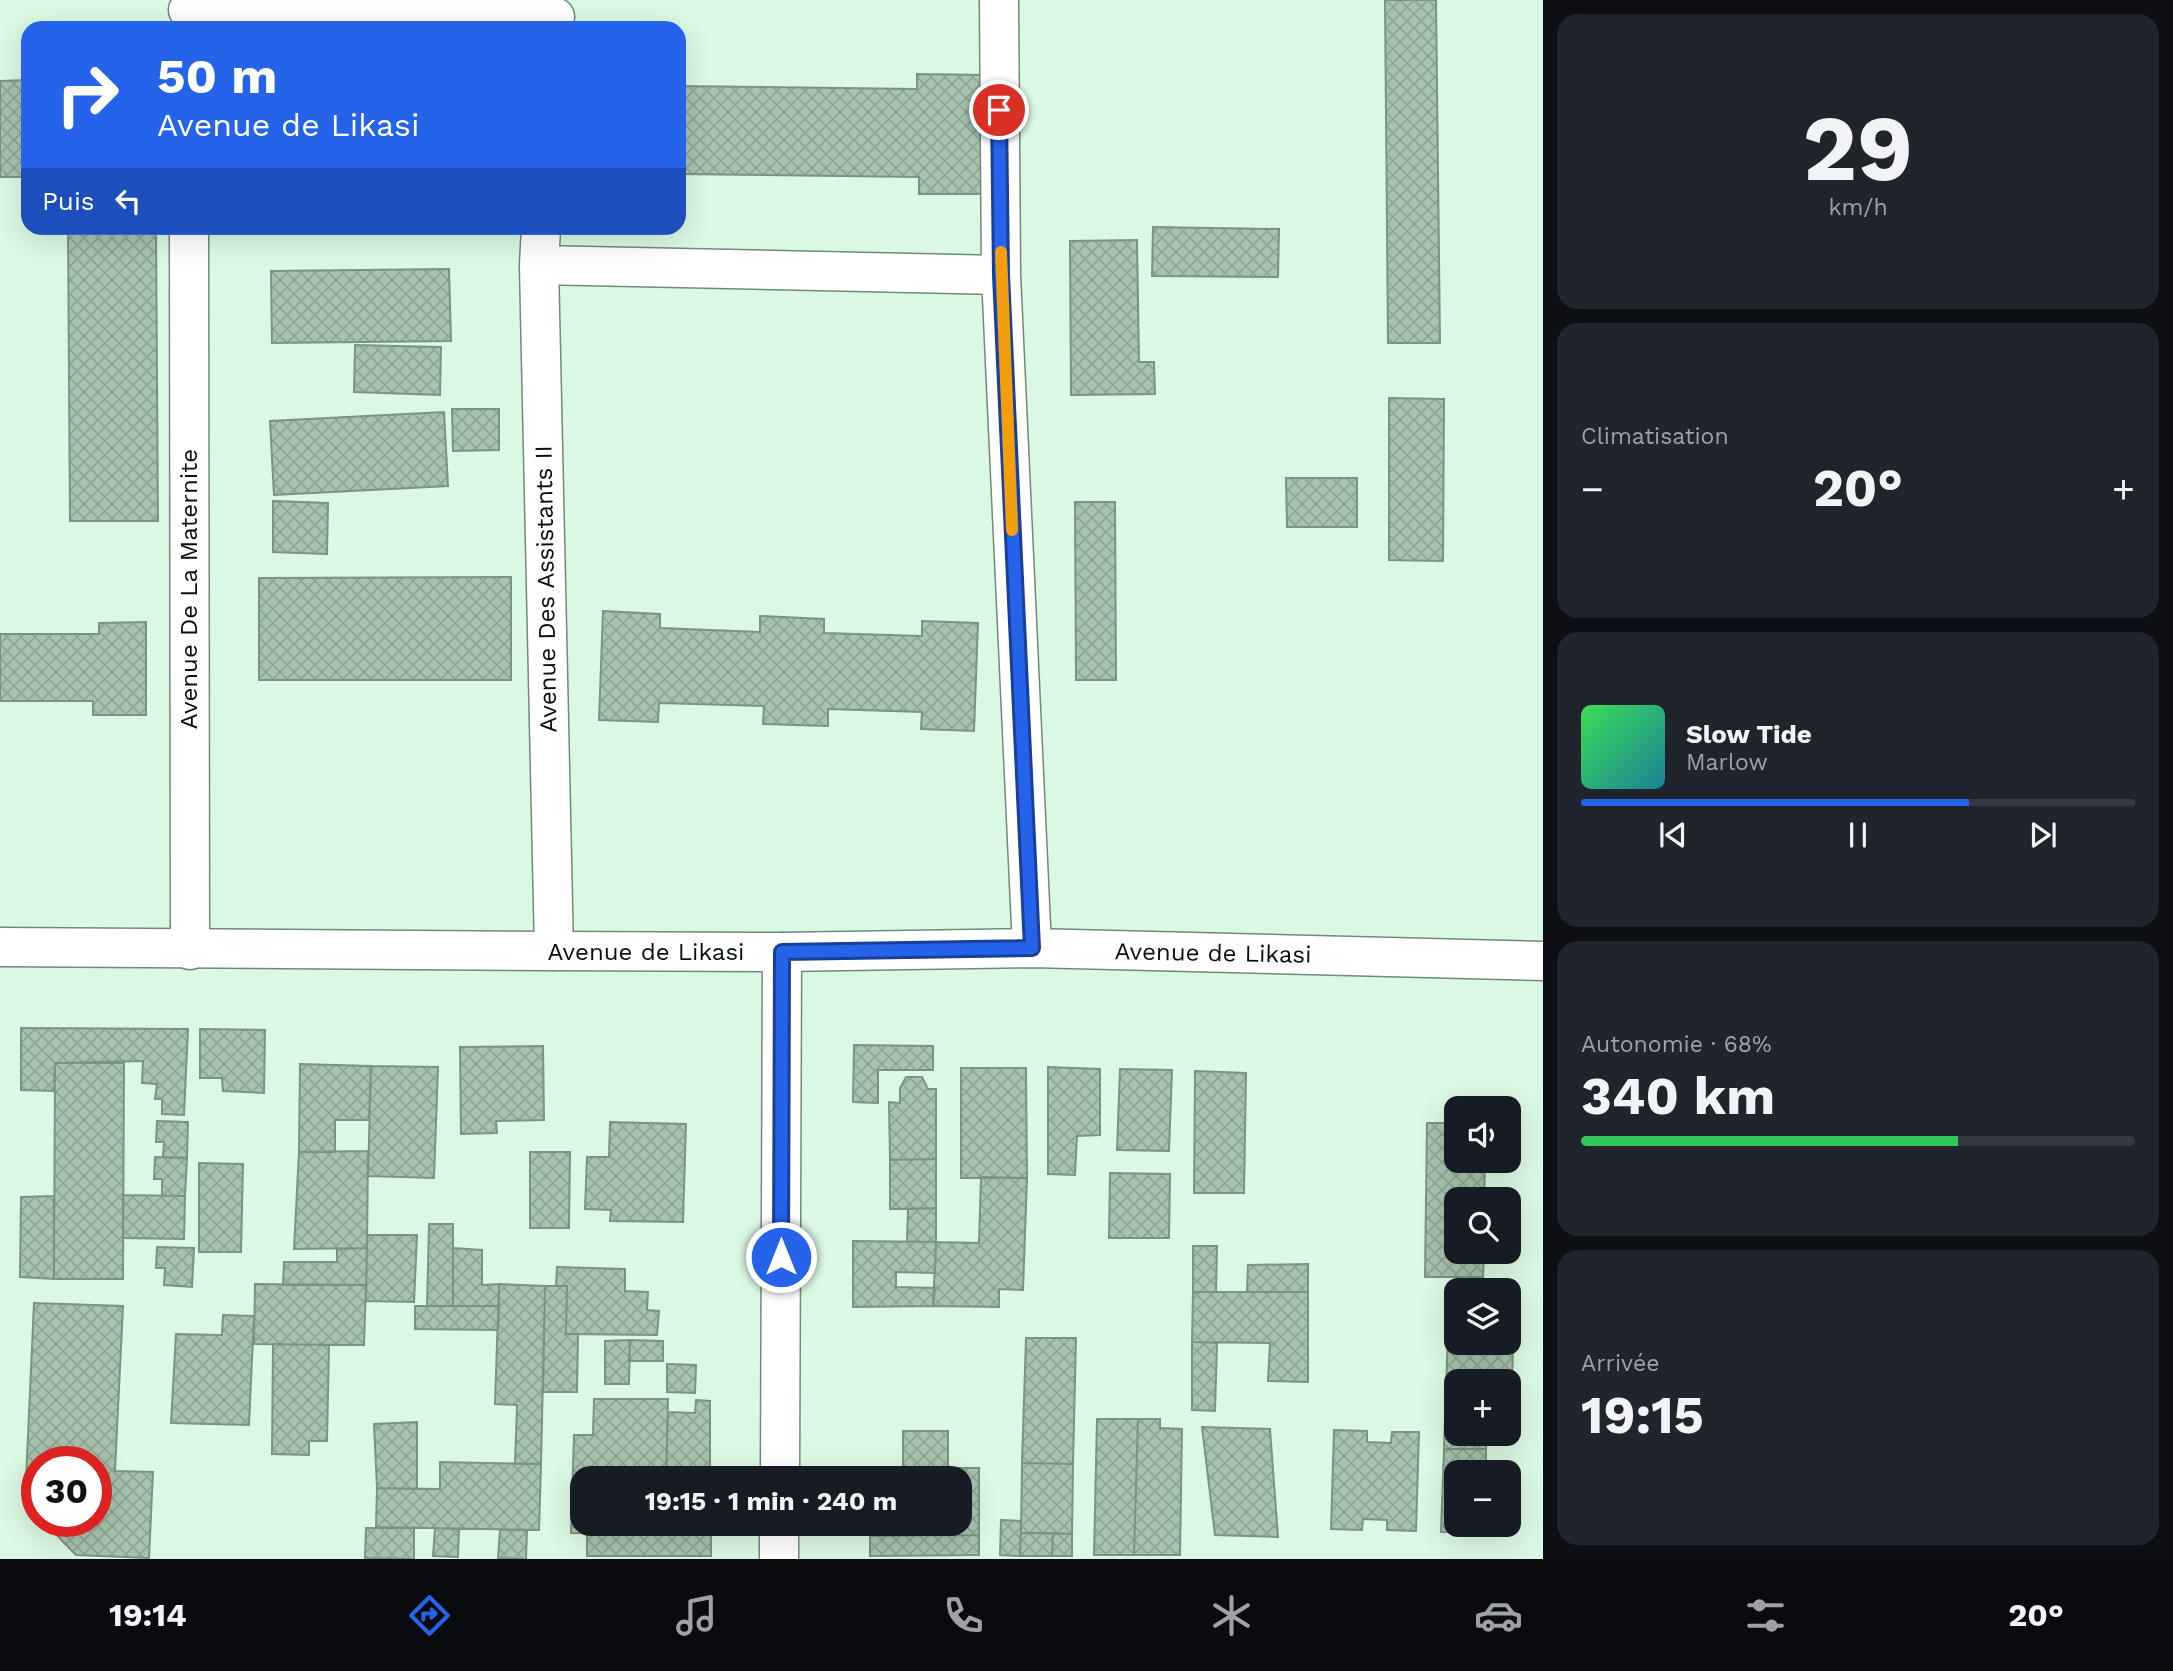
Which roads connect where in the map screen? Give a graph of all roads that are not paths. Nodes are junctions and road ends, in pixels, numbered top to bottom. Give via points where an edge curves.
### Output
1 (999, 0) edge
2 (188, 13) edge
3 (555, 15) edge
4 (189, 235) edge
5 (540, 246) edge
6 (1001, 275) junction
7 (0, 947) edge
8 (1032, 948) junction
9 (190, 950) junction
10 (554, 951) junction
11 (782, 952) junction
12 (1543, 961) edge
13 (780, 1466) edge
14 (779, 1536) edge
15 (779, 1559) edge

1 - 6 street
2 - 3 street via 374,4
4 - 9 street, Avenue De La Maternite
5 - 6 street
5 - 10 street, Avenue Des Assistants II
6 - 8 street
7 - 9 street, Avenue de Likasi
8 - 11 street, Avenue de Likasi
8 - 12 street, Avenue de Likasi
9 - 10 street, Avenue de Likasi
10 - 11 street, Avenue de Likasi
11 - 13 street
14 - 15 street

